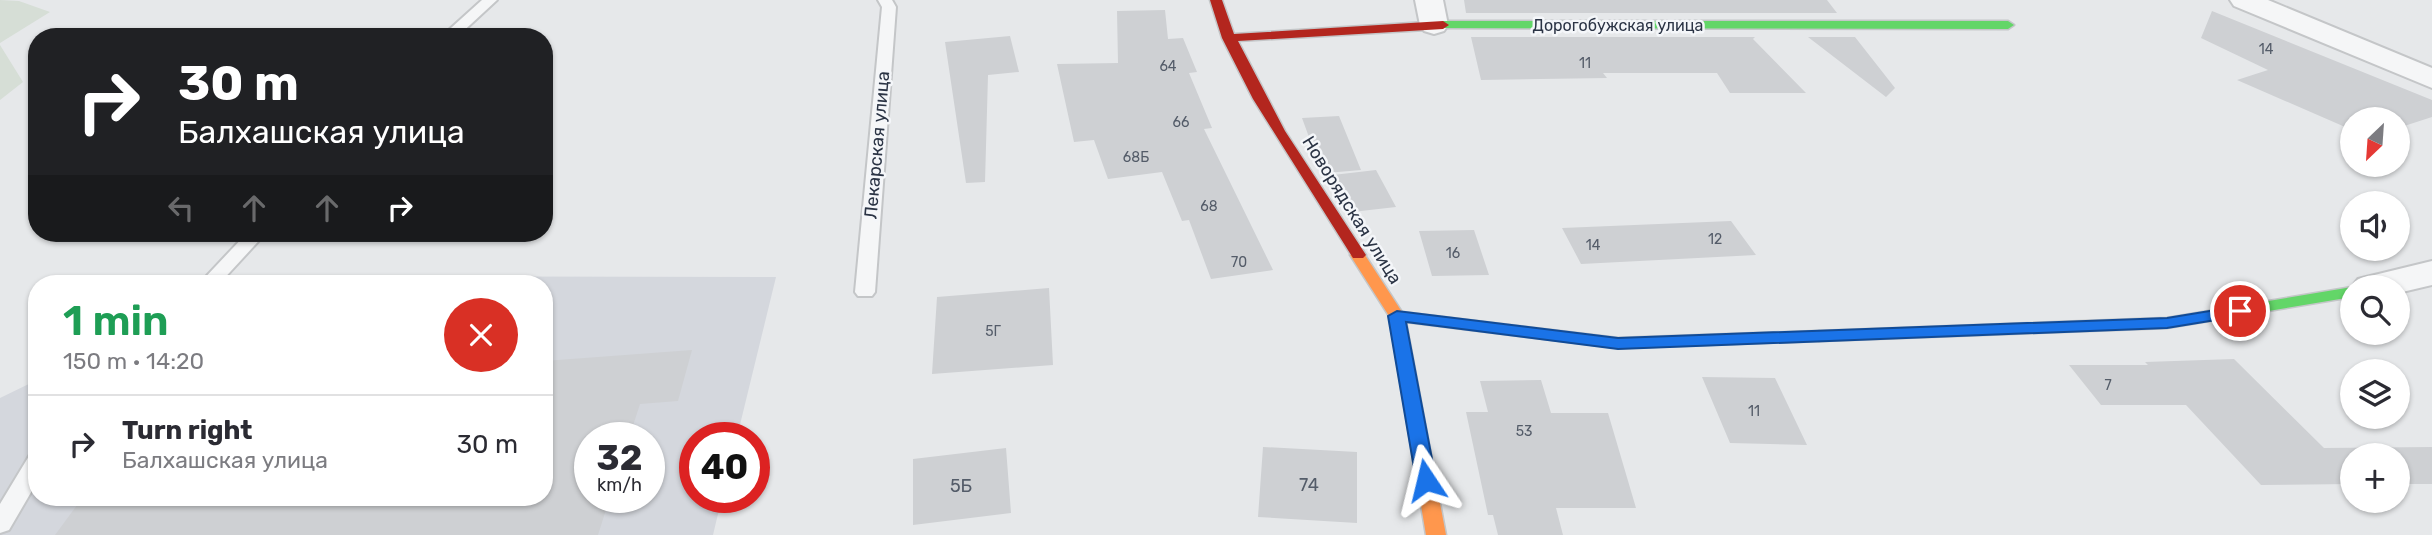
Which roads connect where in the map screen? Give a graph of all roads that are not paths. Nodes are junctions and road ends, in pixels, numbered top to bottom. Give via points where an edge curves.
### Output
1 (490, 0) edge
2 (884, 0) edge
3 (1216, 0) edge
4 (2244, 0) edge
5 (1432, 12) edge
6 (2008, 25) dead end
7 (458, 28) edge
8 (1228, 38) junction
9 (2432, 79) edge
10 (248, 242) edge
11 (2432, 273) edge
12 (217, 275) edge
13 (2410, 278) edge
14 (865, 292) dead end
15 (2340, 294) edge
16 (1397, 316) junction
17 (28, 477) edge
18 (0, 524) edge
19 (1436, 535) edge

1 - 7 lane
2 - 14 lane, Лекарская улица via 889,7
3 - 8 street, Новорядская улица
4 - 9 street
5 - 6 street, Дорогобужская улица
5 - 8 street, Дорогобужская улица
8 - 16 street, Новорядская улица via 1293,154
10 - 12 lane
11 - 13 street
15 - 16 street via 2167,323 1618,344
16 - 19 street, Новорядская улица
17 - 18 lane

